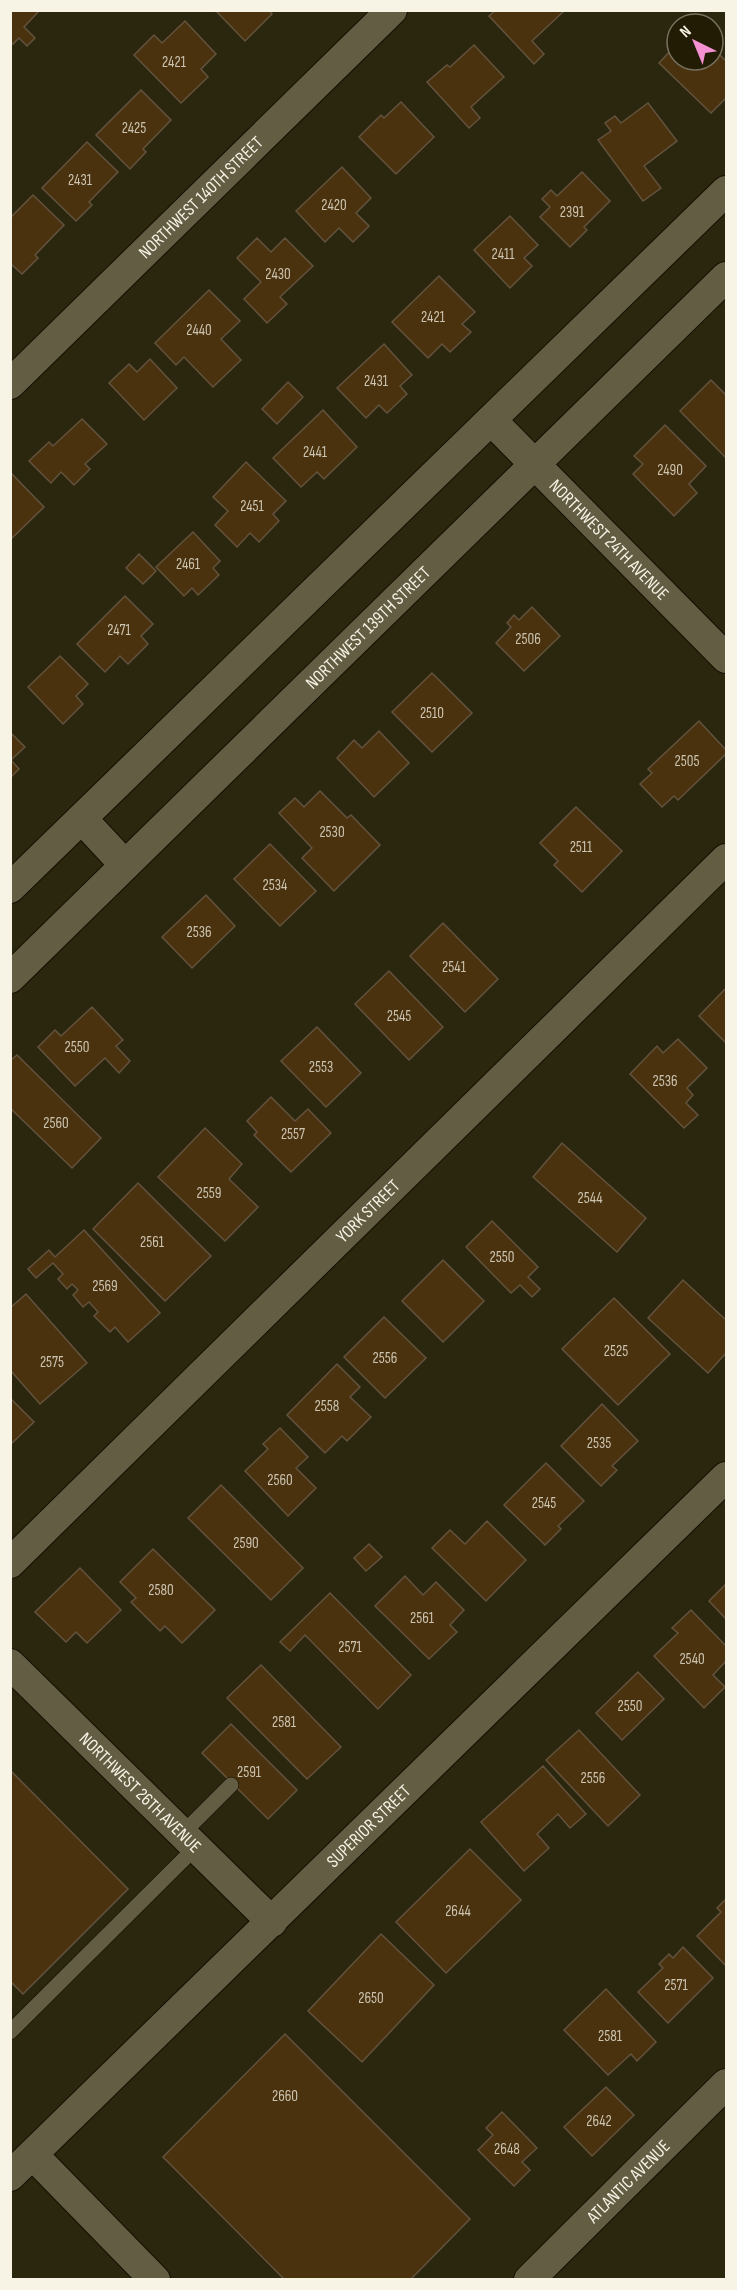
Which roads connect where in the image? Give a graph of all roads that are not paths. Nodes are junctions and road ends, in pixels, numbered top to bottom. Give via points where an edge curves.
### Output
1 (392, 10) edge
2 (726, 190) edge
3 (726, 278) edge
4 (10, 384) edge
5 (491, 420) junction
6 (535, 465) junction
7 (726, 658) edge
8 (82, 819) junction
9 (726, 859) edge
10 (125, 866) junction
11 (10, 888) edge
12 (10, 978) edge
13 (726, 1477) edge
14 (10, 1563) edge
15 (10, 1664) edge
16 (231, 1785) dead end
17 (189, 1840) junction
18 (272, 1922) junction
19 (10, 2032) edge
20 (726, 2084) edge
21 (33, 2155) junction
22 (10, 2176) edge
23 (155, 2280) edge
24 (529, 2280) edge

1 - 4 street, NORTHWEST 140TH STREET
2 - 5 street
3 - 6 street, NORTHWEST 139TH STREET
5 - 6 street, NORTHWEST 24TH AVENUE
5 - 8 street
6 - 7 street, NORTHWEST 24TH AVENUE
6 - 10 street, NORTHWEST 139TH STREET
8 - 10 street
8 - 11 street
9 - 14 street, YORK STREET
10 - 12 street, NORTHWEST 139TH STREET
13 - 18 street, SUPERIOR STREET
15 - 17 street, NORTHWEST 26TH AVENUE
16 - 17 lane
17 - 18 street, NORTHWEST 26TH AVENUE
17 - 19 lane
18 - 21 street, SUPERIOR STREET
20 - 24 street, ATLANTIC AVENUE
21 - 22 street, SUPERIOR STREET
21 - 23 street

